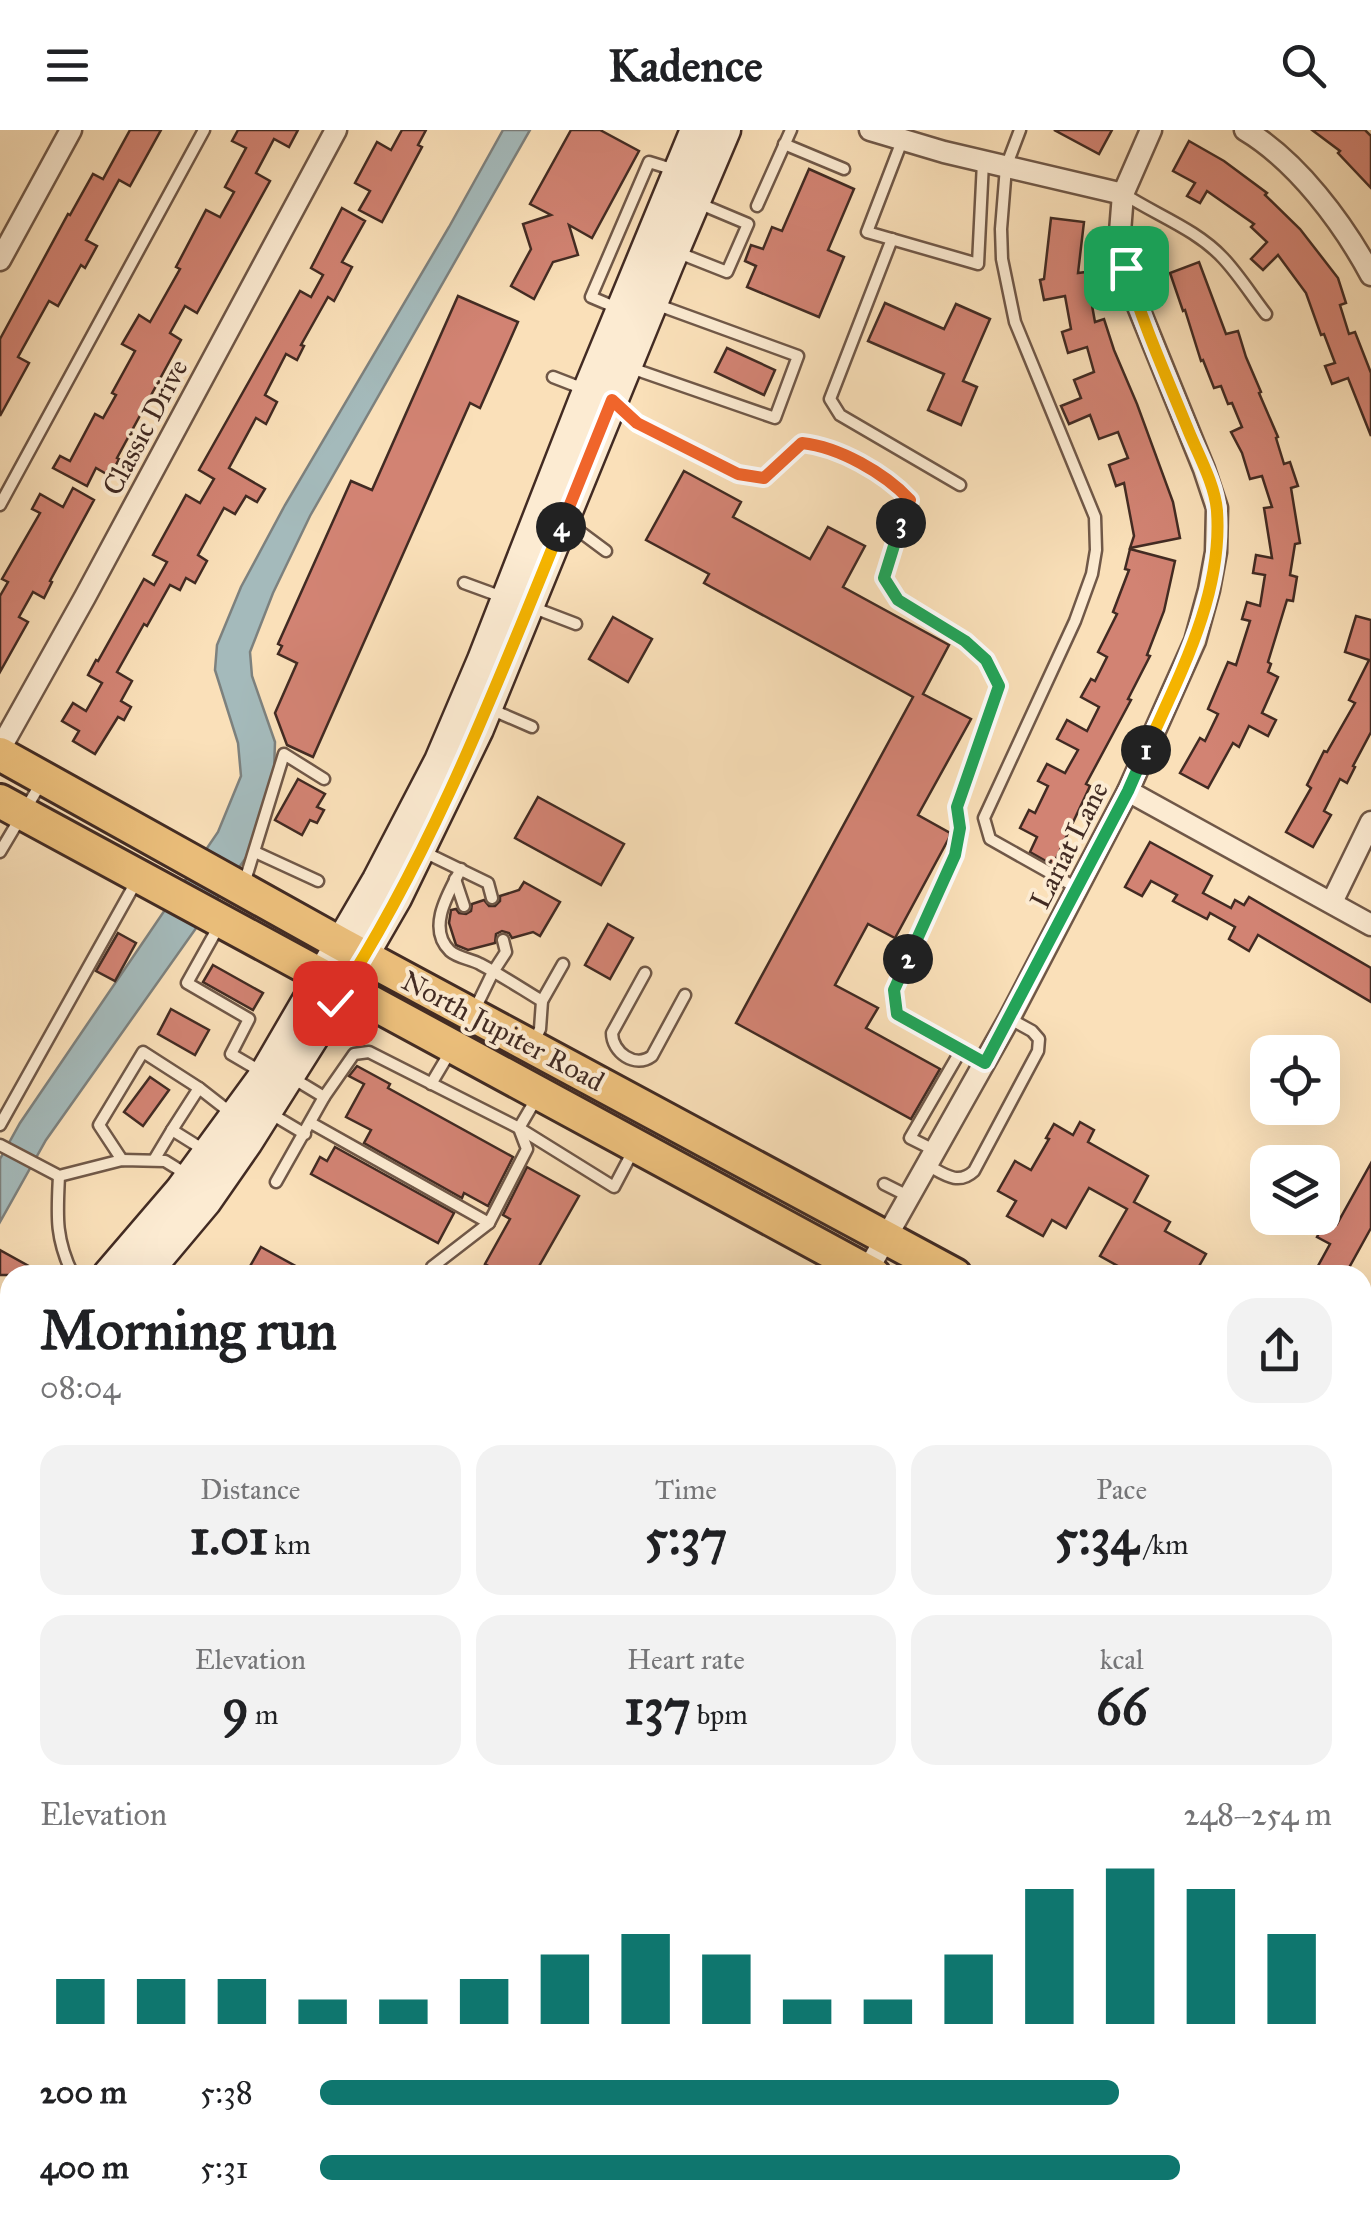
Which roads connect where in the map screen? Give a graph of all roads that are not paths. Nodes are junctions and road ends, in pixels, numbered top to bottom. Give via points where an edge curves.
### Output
1 (71, 130) edge
2 (204, 130) edge
3 (336, 130) edge
4 (696, 130) edge
5 (725, 130) edge
6 (791, 130) edge
7 (870, 130) edge
8 (1020, 130) edge
9 (1151, 130) edge
10 (1245, 130) edge
11 (902, 141) junction
12 (784, 144) junction
13 (983, 162) junction
14 (1006, 167) junction
15 (844, 170) dead end
16 (679, 171) junction
17 (1123, 194) junction
18 (694, 202) junction
19 (757, 206) dead end
20 (892, 239) junction
21 (674, 250) junction
22 (0, 260) edge
23 (1371, 275) edge
24 (652, 303) junction
25 (1266, 314) dead end
26 (626, 366) junction
27 (552, 377) dead end
28 (600, 396) junction
29 (960, 485) dead end
30 (0, 504) edge
31 (554, 510) junction
32 (606, 550) dead end
33 (464, 582) dead end
34 (518, 603) junction
35 (576, 624) dead end
36 (489, 703) junction
37 (532, 726) dead end
38 (0, 751) edge
39 (44, 778) junction
40 (324, 779) dead end
41 (1128, 791) junction
42 (12, 807) edge
43 (1371, 822) edge
44 (420, 850) junction
45 (0, 852) edge
46 (255, 852) junction
47 (458, 874) junction
48 (142, 878) junction
49 (318, 881) dead end
50 (239, 888) junction
51 (1078, 888) junction
52 (492, 898) dead end
53 (1332, 902) junction
54 (464, 906) dead end
55 (218, 919) junction
56 (1371, 924) edge
57 (503, 940) dead end
58 (476, 948) dead end
59 (352, 950) junction
60 (563, 964) dead end
61 (481, 965) junction
62 (493, 972) junction
63 (645, 972) dead end
64 (333, 982) junction
65 (685, 995) dead end
66 (542, 1001) junction
67 (472, 1015) junction
68 (1009, 1019) junction
69 (453, 1047) junction
70 (532, 1047) junction
71 (960, 1050) junction
72 (985, 1063) junction
73 (278, 1075) junction
74 (431, 1084) junction
75 (199, 1088) junction
76 (539, 1094) junction
77 (324, 1097) junction
78 (267, 1112) junction
79 (654, 1113) junction
80 (236, 1116) junction
81 (311, 1123) junction
82 (0, 1126) edge
83 (519, 1128) junction
84 (172, 1130) junction
85 (305, 1134) junction
86 (0, 1145) edge
87 (636, 1146) junction
88 (931, 1158) junction
89 (122, 1160) junction
90 (154, 1160) junction
91 (200, 1165) junction
92 (59, 1176) junction
93 (276, 1182) dead end
94 (884, 1184) dead end
95 (909, 1196) junction
96 (158, 1219) junction
97 (489, 1222) junction
98 (886, 1238) junction
99 (68, 1265) edge
100 (117, 1265) edge
101 (133, 1265) edge
102 (152, 1265) edge
103 (435, 1265) edge
104 (853, 1265) edge
105 (873, 1265) edge
106 (936, 1265) edge

1 - 22 street
2 - 30 lane
3 - 38 street, Classic Drive
4 - 16 main road
5 - 18 main road
6 - 12 lane
7 - 11 street
8 - 14 lane
9 - 17 street, Lariat Lane
10 - 23 street via 1307,182
11 - 13 street
11 - 20 lane via 867,232
12 - 15 lane
12 - 19 lane
13 - 14 street
13 - 20 lane via 978,264
14 - 17 street
14 - 51 lane via 1002,259 1015,322 1095,518 1096,550 1075,620 984,818 990,839
16 - 18 lane
16 - 28 main road via 622,310
17 - 25 lane via 1223,257
17 - 41 street, Lariat Lane via 1120,232 1131,286 1217,508 1216,552 1195,640
18 - 21 main road
18 - 21 lane via 748,224 727,272
20 - 29 lane via 830,400 840,416
21 - 24 main road
24 - 26 main road
24 - 26 lane via 798,356 775,418
26 - 28 main road
27 - 28 lane
28 - 31 main road
28 - 71 lane via 637,423 738,474 764,478 802,443 824,445 894,482 910,500 884,578 898,600 986,660 999,686 957,807 955,855 894,990 897,1014
31 - 32 lane
31 - 34 main road
33 - 34 lane
34 - 35 lane
34 - 36 main road
34 - 59 main road via 378,880
36 - 37 lane
36 - 44 main road
38 - 39 main road, North Jupiter Road
39 - 42 lane
39 - 50 main road, North Jupiter Road
40 - 46 lane via 284,754
41 - 51 street, Lariat Lane
41 - 53 street
42 - 45 lane
42 - 48 main road, North Jupiter Road
43 - 53 street
44 - 47 lane
44 - 59 main road via 396,898
46 - 49 lane
46 - 50 lane
47 - 52 lane via 488,883
47 - 54 lane
47 - 61 lane via 443,902 440,930 450,952
48 - 55 main road, North Jupiter Road
48 - 82 lane
50 - 59 main road, North Jupiter Road
51 - 68 street, Lariat Lane
53 - 56 street
55 - 64 main road, North Jupiter Road
55 - 73 lane via 186,983 248,1019 231,1054
57 - 62 lane via 506,952
58 - 61 lane
59 - 64 main road
59 - 67 main road, North Jupiter Road
60 - 66 lane
61 - 62 lane
62 - 66 lane
62 - 67 lane
63 - 65 lane via 612,1033 616,1050 646,1061
64 - 69 main road, North Jupiter Road
64 - 73 main road
66 - 70 lane
67 - 70 main road, North Jupiter Road
68 - 72 street, Lariat Lane
68 - 88 lane via 1032,1032 1038,1051 974,1171 956,1180
69 - 74 lane
69 - 76 main road, North Jupiter Road
70 - 79 main road, North Jupiter Road
71 - 72 lane
71 - 88 lane via 910,1138
72 - 88 street, Lariat Lane
73 - 77 lane
73 - 78 main road
73 - 80 main road
74 - 77 lane via 368,1052 354,1054
74 - 83 lane
75 - 80 lane
75 - 84 lane
75 - 89 lane via 144,1052 99,1125
76 - 83 lane
76 - 87 main road, North Jupiter Road
77 - 81 lane
78 - 85 lane
78 - 102 main road
79 - 87 main road
79 - 98 main road, North Jupiter Road
80 - 91 main road
81 - 85 lane
81 - 97 lane
83 - 87 lane via 614,1186
83 - 97 lane via 528,1149
84 - 90 lane
84 - 91 lane
85 - 93 lane
86 - 92 lane
87 - 104 main road, North Jupiter Road
88 - 95 street, Lariat Lane
89 - 90 lane
89 - 92 lane
90 - 91 lane
91 - 96 main road
92 - 99 lane via 56,1219
94 - 95 lane
95 - 98 street, Lariat Lane
96 - 100 main road
96 - 101 main road via 150,1247
97 - 103 lane
98 - 105 street, Lariat Lane
98 - 106 main road, North Jupiter Road

